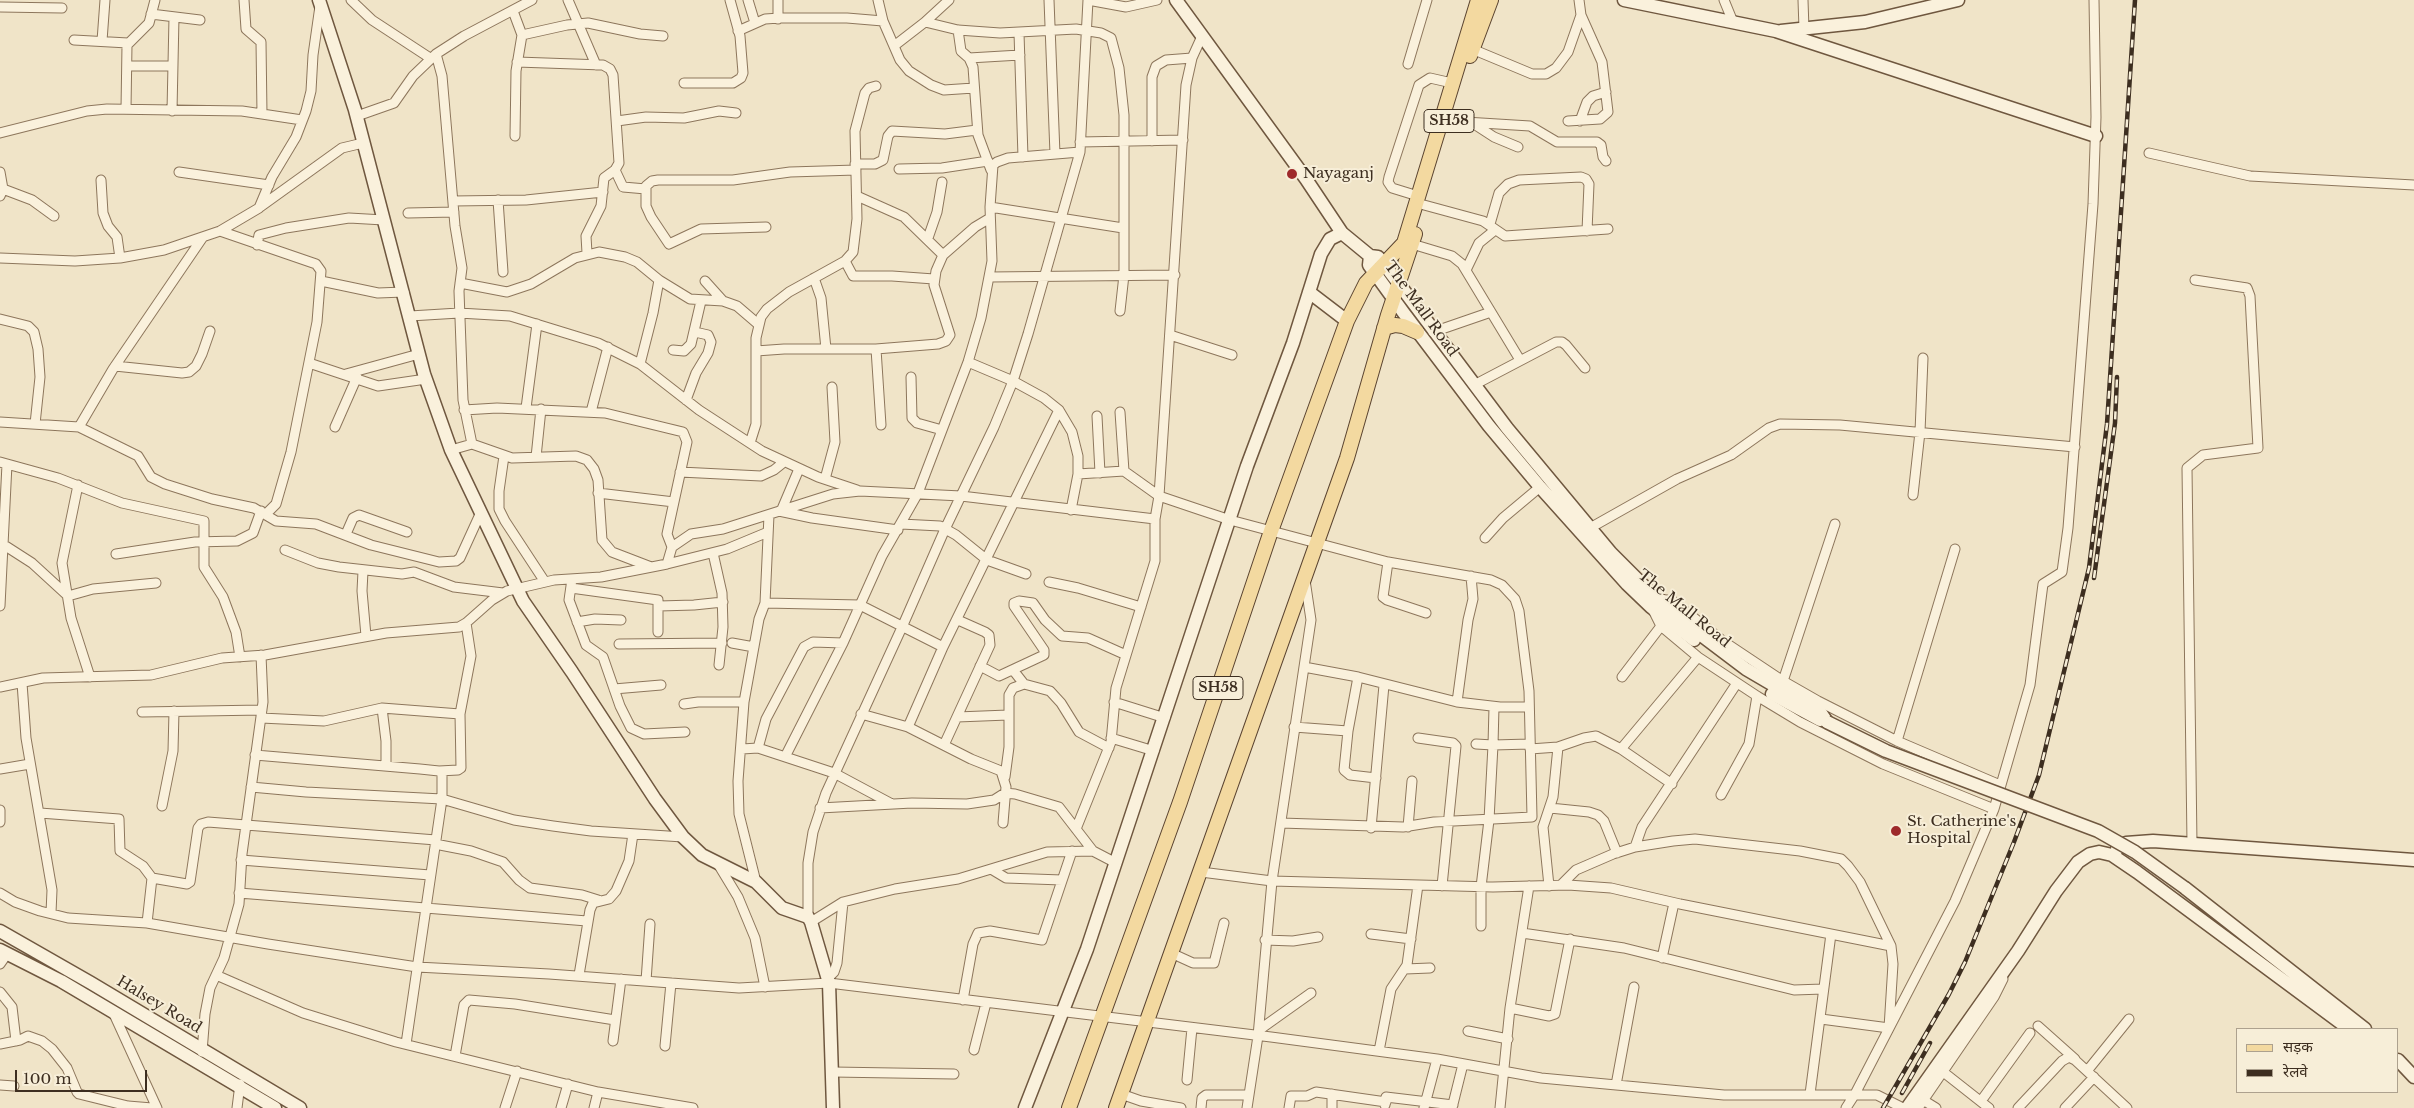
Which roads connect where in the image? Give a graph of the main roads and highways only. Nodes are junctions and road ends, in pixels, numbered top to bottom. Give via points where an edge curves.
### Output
1 (1478, 0) edge
2 (1491, 0) edge
3 (1421, 201) junction
4 (1384, 328) junction
5 (1417, 332) road end
6 (1069, 1108) edge
7 (1116, 1108) edge

1 - 3 main road
2 - 3 main road, SH58
3 - 4 main road, SH58 via 1412,244
3 - 6 main road, SH58 via 1404,242 1363,287 1347,321 1271,531 1180,802
4 - 5 main road via 1395,325
4 - 7 main road, SH58 via 1347,458

